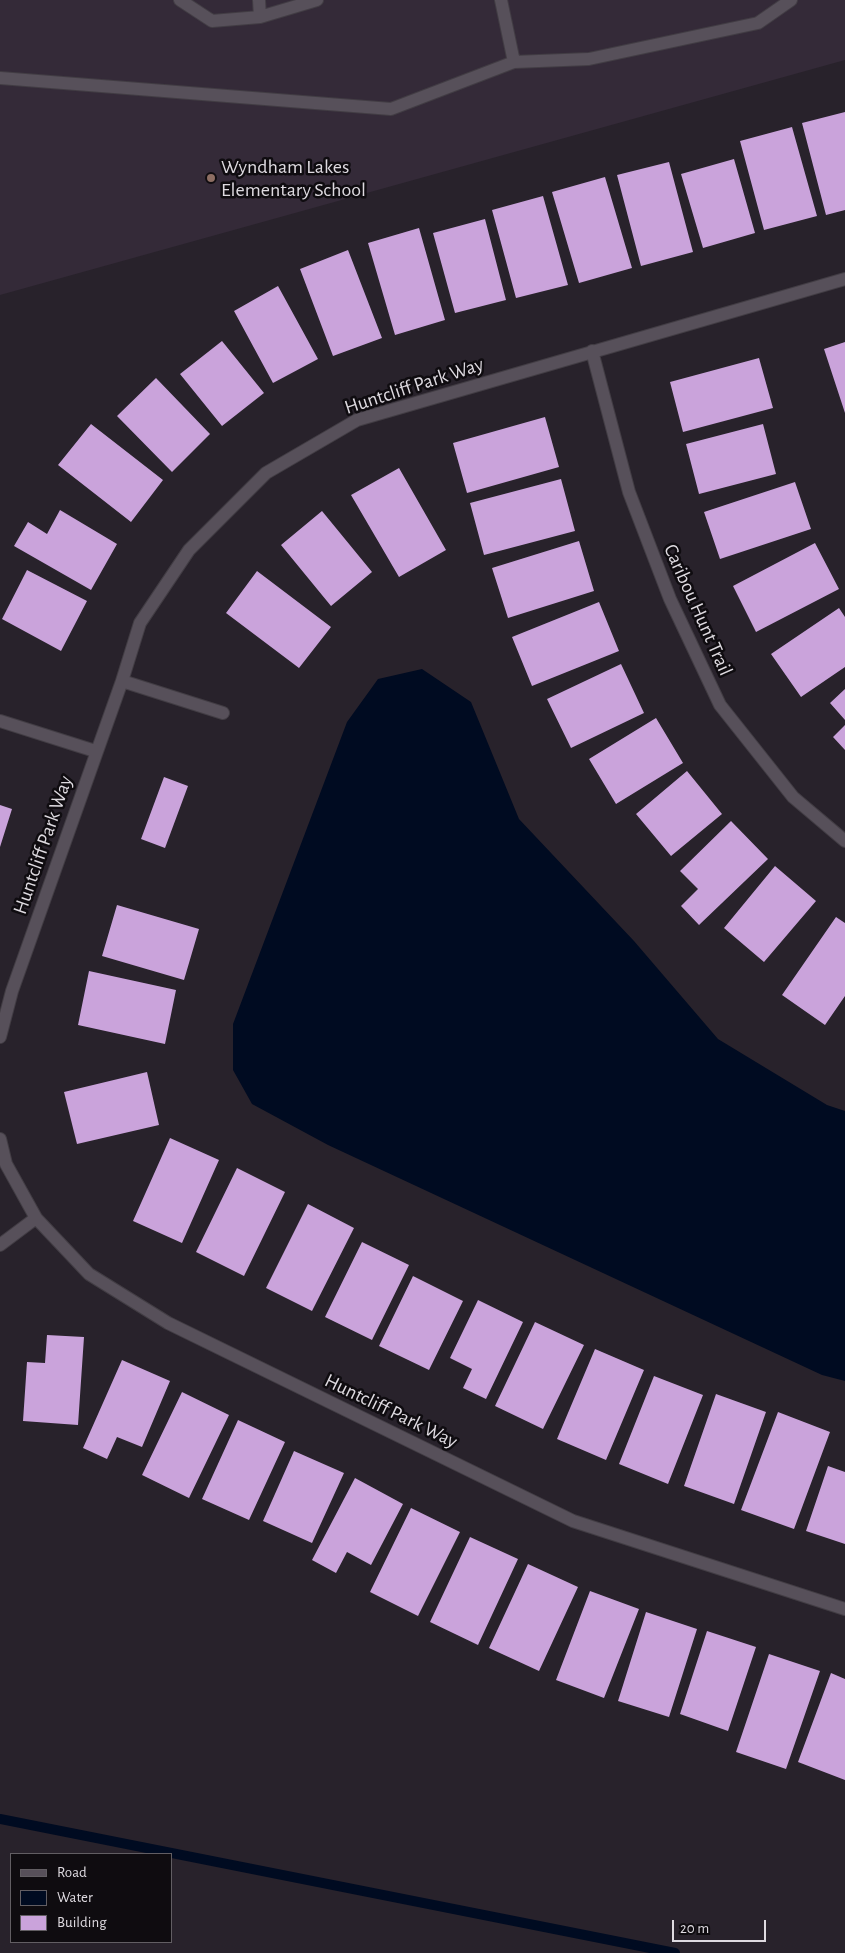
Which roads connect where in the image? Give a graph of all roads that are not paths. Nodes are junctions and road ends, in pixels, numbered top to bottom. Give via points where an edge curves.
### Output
1 (180, 0) edge
2 (259, 0) edge
3 (318, 0) edge
4 (501, 0) edge
5 (790, 0) edge
6 (260, 17) junction
7 (514, 62) junction
8 (0, 78) edge
9 (845, 279) edge
10 (592, 351) junction
11 (122, 681) junction
12 (223, 713) dead end
13 (0, 721) edge
14 (95, 751) junction
15 (845, 841) edge
16 (0, 1037) edge
17 (0, 1139) edge
18 (36, 1218) junction
19 (0, 1245) edge
20 (845, 1608) edge

1 - 6 street via 212,21
2 - 6 street
3 - 6 street
4 - 7 street
5 - 7 street via 758,23 589,59
7 - 8 street via 392,109
9 - 10 street, Huntcliff Park Way
10 - 11 street, Huntcliff Park Way via 357,420 266,473 189,550 140,623
10 - 15 street, Caribou Hunt Trail via 629,492 670,599 720,705 793,797
11 - 12 street
11 - 14 street, Huntcliff Park Way
13 - 14 street
14 - 16 street, Huntcliff Park Way via 12,992
17 - 18 street, Huntcliff Park Way via 6,1164
18 - 19 street
18 - 20 street, Huntcliff Park Way via 89,1274 168,1323 573,1521

